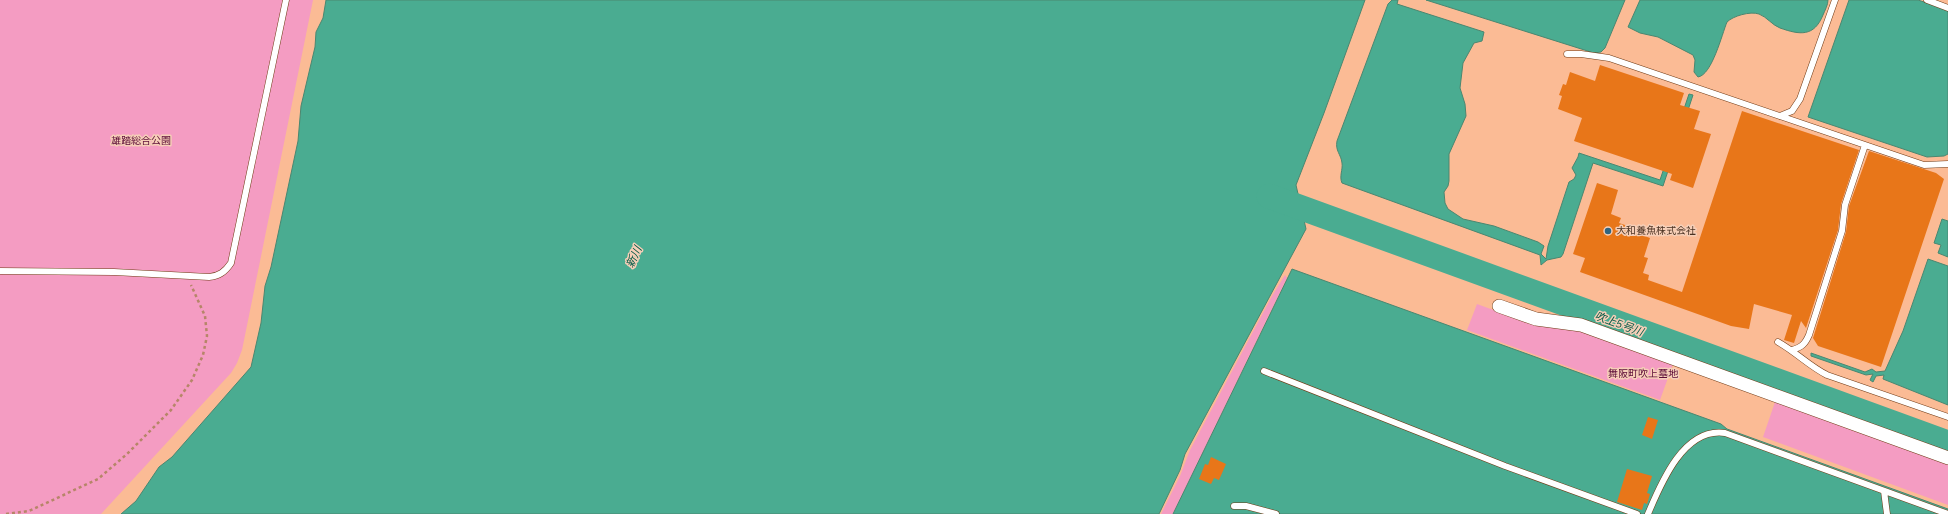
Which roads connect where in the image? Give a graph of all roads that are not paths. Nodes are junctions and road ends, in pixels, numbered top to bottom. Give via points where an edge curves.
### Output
1 (286, 0) edge
2 (1835, 0) edge
3 (1927, 0) edge
4 (1948, 8) edge
5 (1567, 54) dead end
6 (1780, 116) junction
7 (1865, 145) junction
8 (1948, 164) edge
9 (0, 271) edge
10 (1499, 306) dead end
11 (1778, 342) dead end
12 (1792, 350) junction
13 (1264, 371) dead end
14 (1948, 417) edge
15 (1948, 458) edge
16 (1884, 491) junction
17 (1234, 506) dead end
18 (1276, 514) edge
19 (1637, 514) edge
20 (1648, 514) edge
21 (1887, 514) edge
22 (1948, 514) edge

1 - 9 lane via 231,263 227,269 216,276
2 - 6 lane via 1800,99 1792,111
3 - 4 lane
5 - 6 lane via 1610,58
6 - 7 lane
7 - 8 lane via 1924,165
7 - 12 lane via 1845,205 1842,231 1808,335 1800,348
10 - 15 street via 1536,319 1581,324
11 - 12 lane
12 - 14 lane via 1827,375
13 - 19 lane via 1505,466
16 - 20 lane via 1726,433 1717,432 1702,436 1681,454 1669,470
16 - 21 lane
16 - 22 lane
17 - 18 lane via 1246,506

